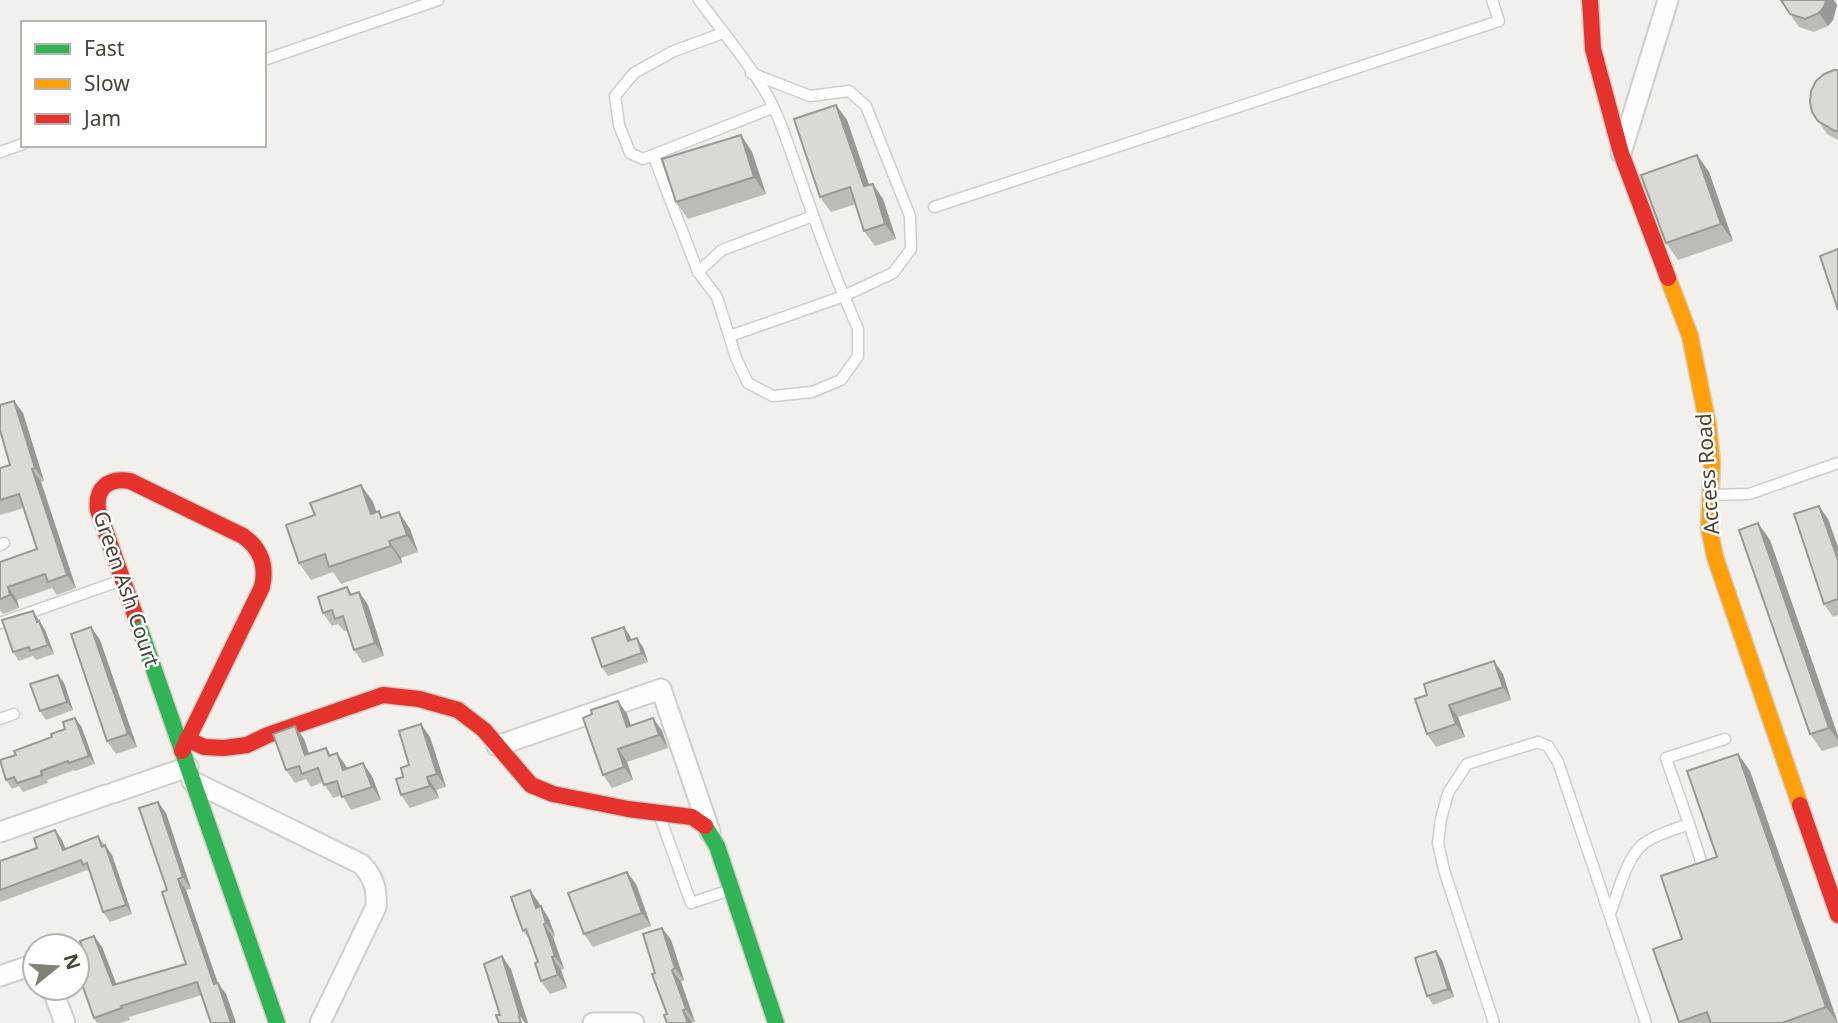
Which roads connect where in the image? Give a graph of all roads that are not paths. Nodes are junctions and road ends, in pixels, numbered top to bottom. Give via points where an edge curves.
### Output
1 (438, 0) edge
2 (699, 0) edge
3 (1492, 0) edge
4 (1590, 0) edge
5 (1668, 0) edge
6 (723, 33) junction
7 (266, 59) edge
8 (751, 72) junction
9 (772, 108) junction
10 (21, 145) edge
11 (0, 152) edge
12 (1621, 153) junction
13 (653, 155) junction
14 (934, 207) dead end
15 (813, 216) junction
16 (698, 272) junction
17 (844, 296) junction
18 (730, 336) junction
19 (1838, 463) edge
20 (1712, 495) junction
21 (122, 580) junction
22 (0, 623) edge
23 (13, 714) dead end
24 (0, 719) edge
25 (1725, 739) dead end
26 (497, 746) junction
27 (187, 759) junction
28 (659, 814) junction
29 (1689, 824) junction
30 (0, 832) edge
31 (711, 836) junction
32 (1704, 870) edge
33 (731, 890) junction
34 (1610, 915) junction
35 (1838, 915) edge
36 (21, 969) edge
37 (0, 976) edge
38 (57, 1002) edge
39 (65, 1023) edge
40 (278, 1023) edge
41 (320, 1023) edge
42 (593, 1023) edge
43 (634, 1023) edge
44 (776, 1023) edge
45 (1494, 1023) edge
46 (1647, 1023) edge

1 - 7 lane
2 - 6 lane
3 - 14 lane via 1499,21
4 - 12 street, Access Road via 1593,48
5 - 12 street
6 - 8 lane
6 - 13 lane via 674,51 634,73 615,96 619,125 630,153 643,159
8 - 9 lane
8 - 17 lane via 810,96 849,91 866,106 910,216 911,249 893,272
9 - 13 lane
9 - 15 lane
10 - 11 lane
12 - 20 street, Access Road via 1690,336 1709,425
13 - 16 lane
15 - 16 lane via 722,250
15 - 17 lane
16 - 18 lane via 717,297
17 - 18 lane
17 - 18 lane via 858,329 858,356 841,380 812,392 774,396 748,383
19 - 20 lane via 1749,494
20 - 35 street, Access Road via 1709,528 1715,557
21 - 22 lane
21 - 27 street, Green Ash Court
21 - 27 street, Green Ash Court via 96,500 104,485 119,479 243,536 264,561 262,587
23 - 24 lane
25 - 29 lane via 1666,758
26 - 27 street via 458,710 383,695 247,745 204,747
26 - 28 street via 531,785 553,794
26 - 31 street via 661,689
27 - 30 street via 110,794
27 - 40 street, Green Ash Court
27 - 41 street via 361,864 374,881 374,912
28 - 31 street via 692,817
28 - 33 lane via 691,903
29 - 32 lane
29 - 34 lane via 1639,848
31 - 33 street
33 - 44 street
34 - 45 lane via 1558,762 1548,746 1538,742 1524,745 1467,764 1448,793 1438,843
34 - 46 lane
36 - 37 street
38 - 39 street
42 - 43 street

